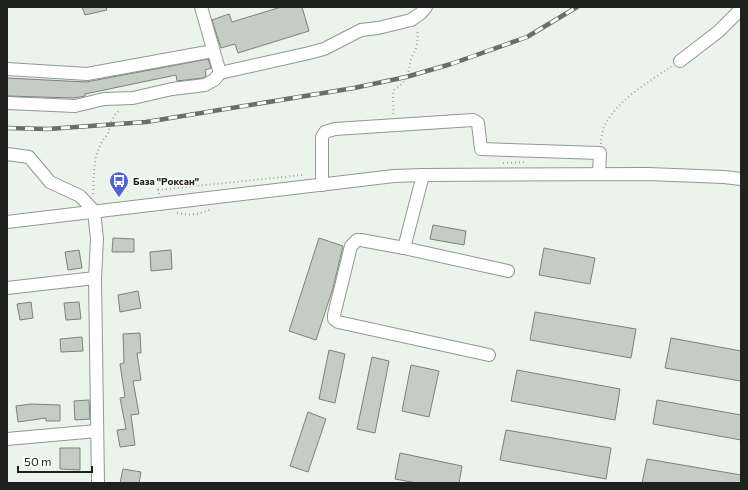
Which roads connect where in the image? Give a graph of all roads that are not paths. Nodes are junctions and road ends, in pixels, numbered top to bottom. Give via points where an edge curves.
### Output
1 (201, 7) edge
2 (426, 7) edge
3 (741, 9) edge
4 (213, 51) junction
5 (680, 61) road end
6 (7, 70) edge
7 (220, 73) junction
8 (7, 103) edge
9 (7, 154) edge
10 (423, 174) junction
11 (599, 174) junction
12 (741, 179) edge
13 (322, 185) junction
14 (94, 211) junction
15 (7, 222) edge
16 (404, 248) junction
17 (508, 271) dead end
18 (95, 278) junction
19 (7, 288) edge
20 (489, 355) dead end
21 (97, 431) junction
22 (7, 439) edge
23 (98, 483) edge

1 - 4 street
2 - 7 street via 411,20 361,30 324,49
3 - 5 street via 719,31
4 - 6 street via 87,74
4 - 7 street
7 - 8 street via 205,85 133,98 104,99 75,106
9 - 14 street via 29,157 50,182 80,196
10 - 11 street
10 - 13 street
10 - 16 street
11 - 12 street
11 - 13 street via 600,153 481,149 478,123 473,120 334,129 325,132 322,137
13 - 14 street
14 - 15 street
14 - 18 street via 97,239
16 - 17 street
16 - 20 street via 356,240 351,246 334,319 338,322
18 - 19 street
18 - 21 street
21 - 22 street
21 - 23 street

